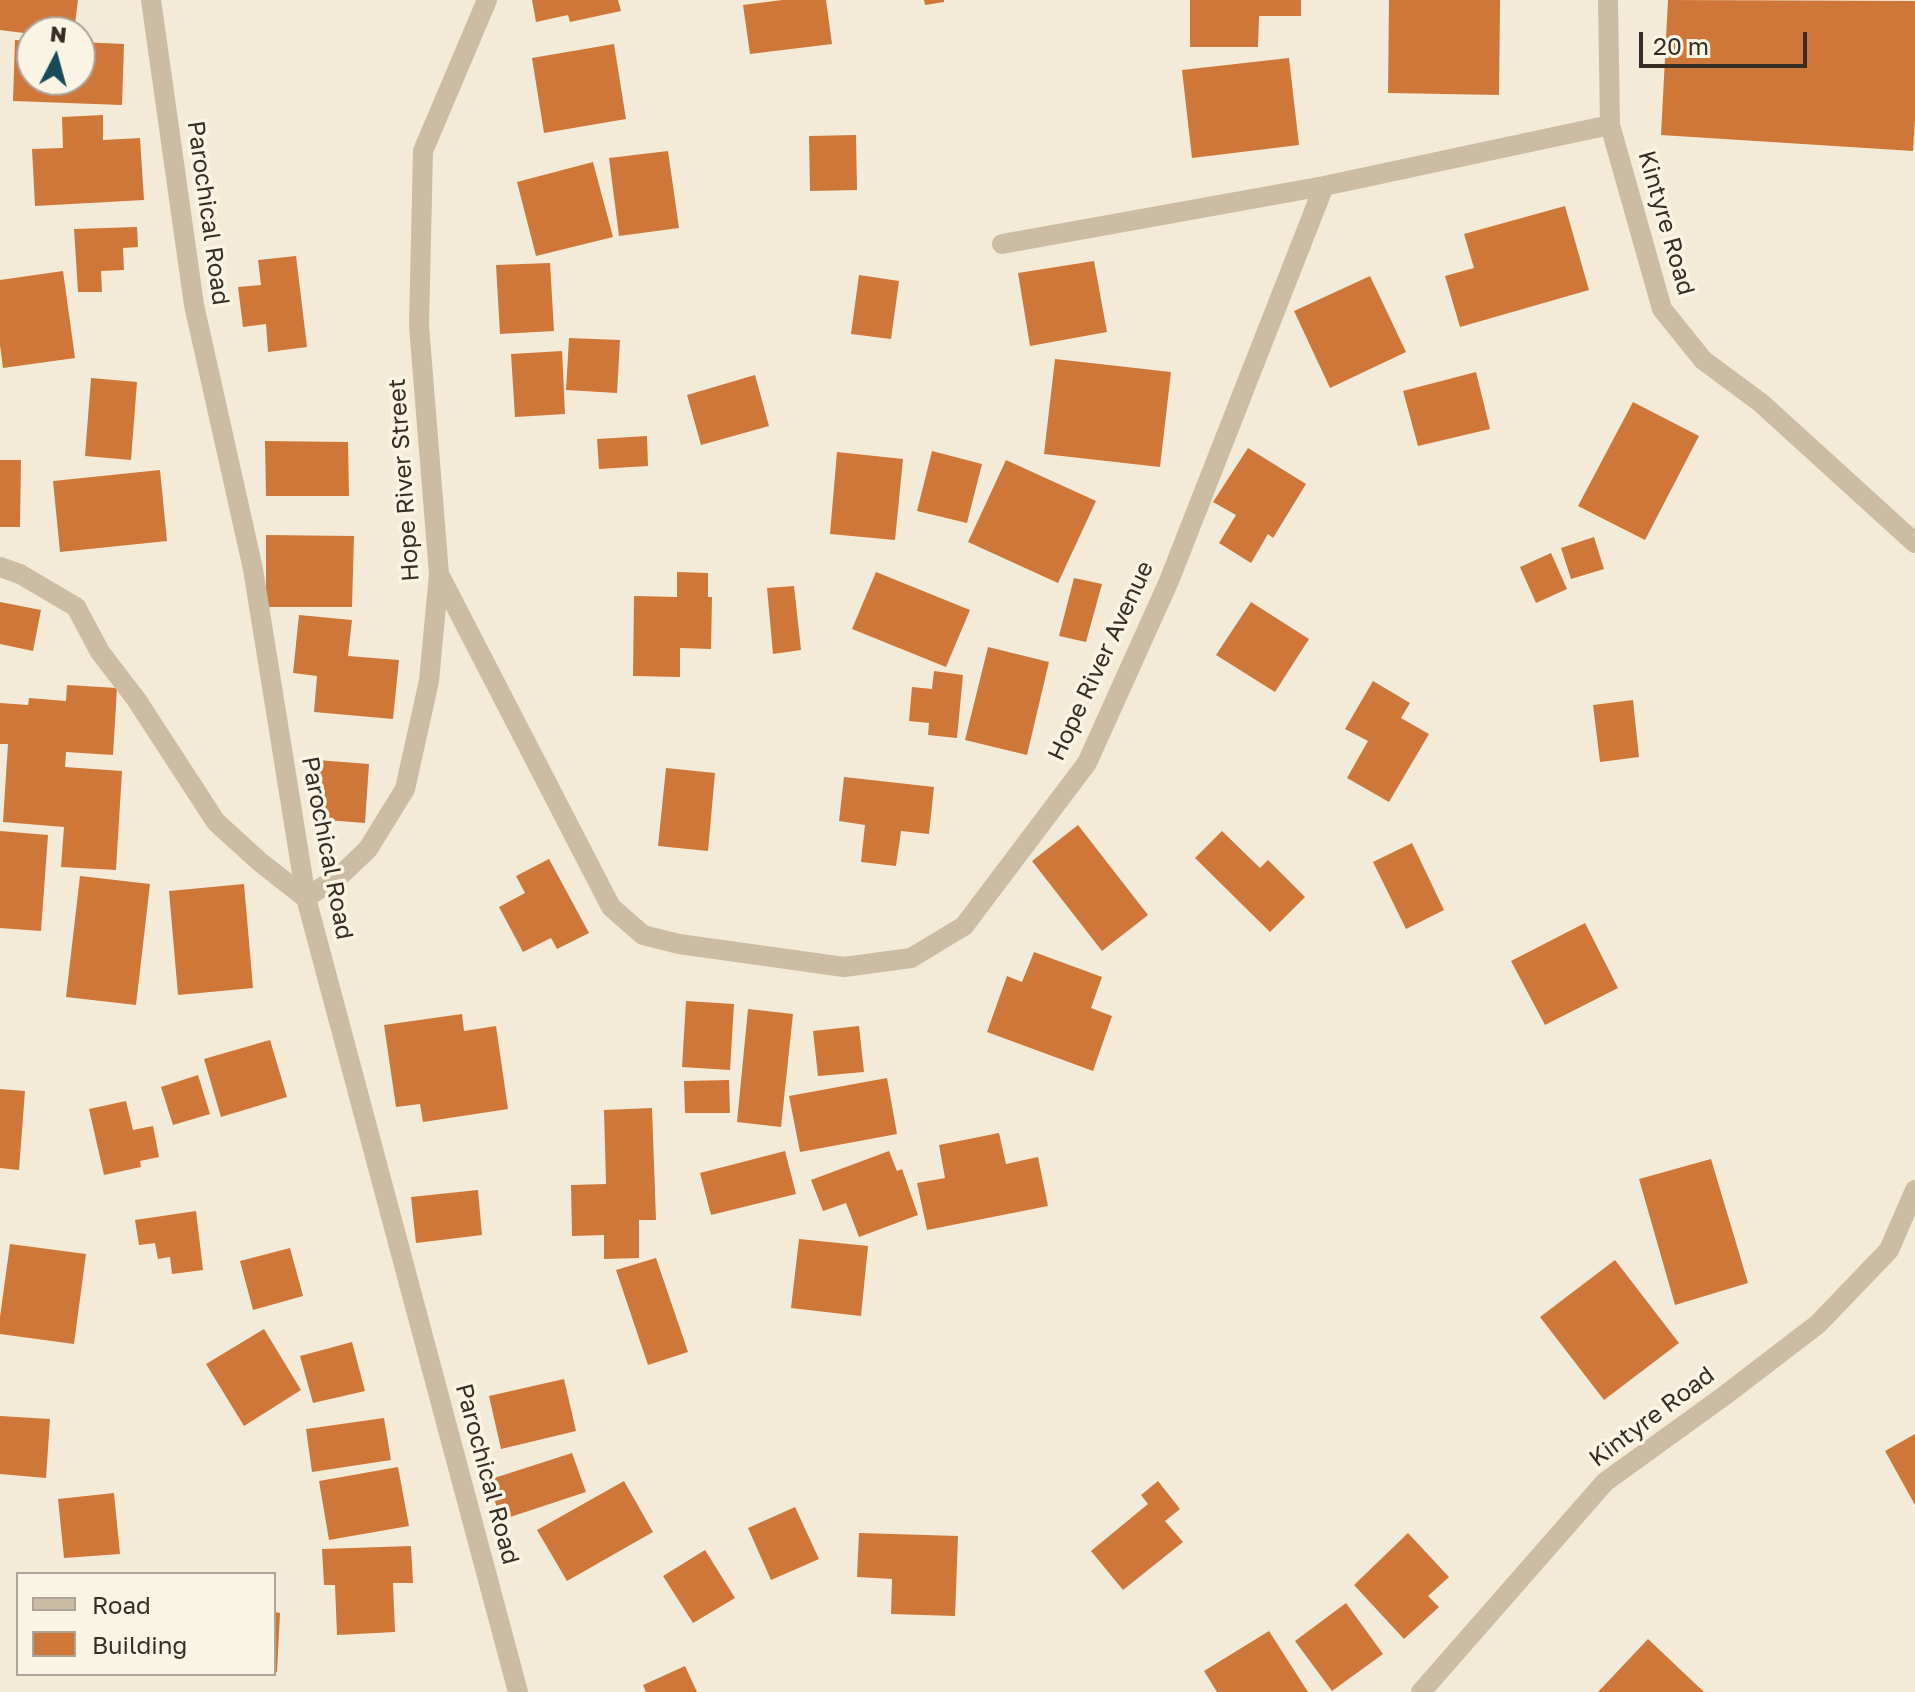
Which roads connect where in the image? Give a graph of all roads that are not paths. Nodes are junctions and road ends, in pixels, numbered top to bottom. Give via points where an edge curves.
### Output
1 (151, 0) edge
2 (487, 0) edge
3 (1608, 0) edge
4 (1610, 125) junction
5 (1324, 186) junction
6 (1002, 244) dead end
7 (1915, 543) edge
8 (0, 567) edge
9 (439, 574) junction
10 (306, 898) junction
11 (1915, 1190) edge
12 (518, 1692) edge
13 (1421, 1692) edge

1 - 10 street, Parochical Road via 194,305 253,569
2 - 9 street, Hope River Street via 423,151 419,326
3 - 4 street, Kintyre Road
4 - 5 street
4 - 7 street, Kintyre Road via 1662,309 1703,360 1761,403
5 - 6 street
5 - 9 street, Hope River Avenue via 1169,581 1087,763 964,926 911,958 844,967 643,935 611,907
8 - 10 street via 76,607 100,652 216,822
9 - 10 street, Hope River Street via 429,681 405,789 368,849
10 - 12 street, Parochical Road
11 - 13 street, Kintyre Road via 1889,1250 1818,1324 1605,1482

